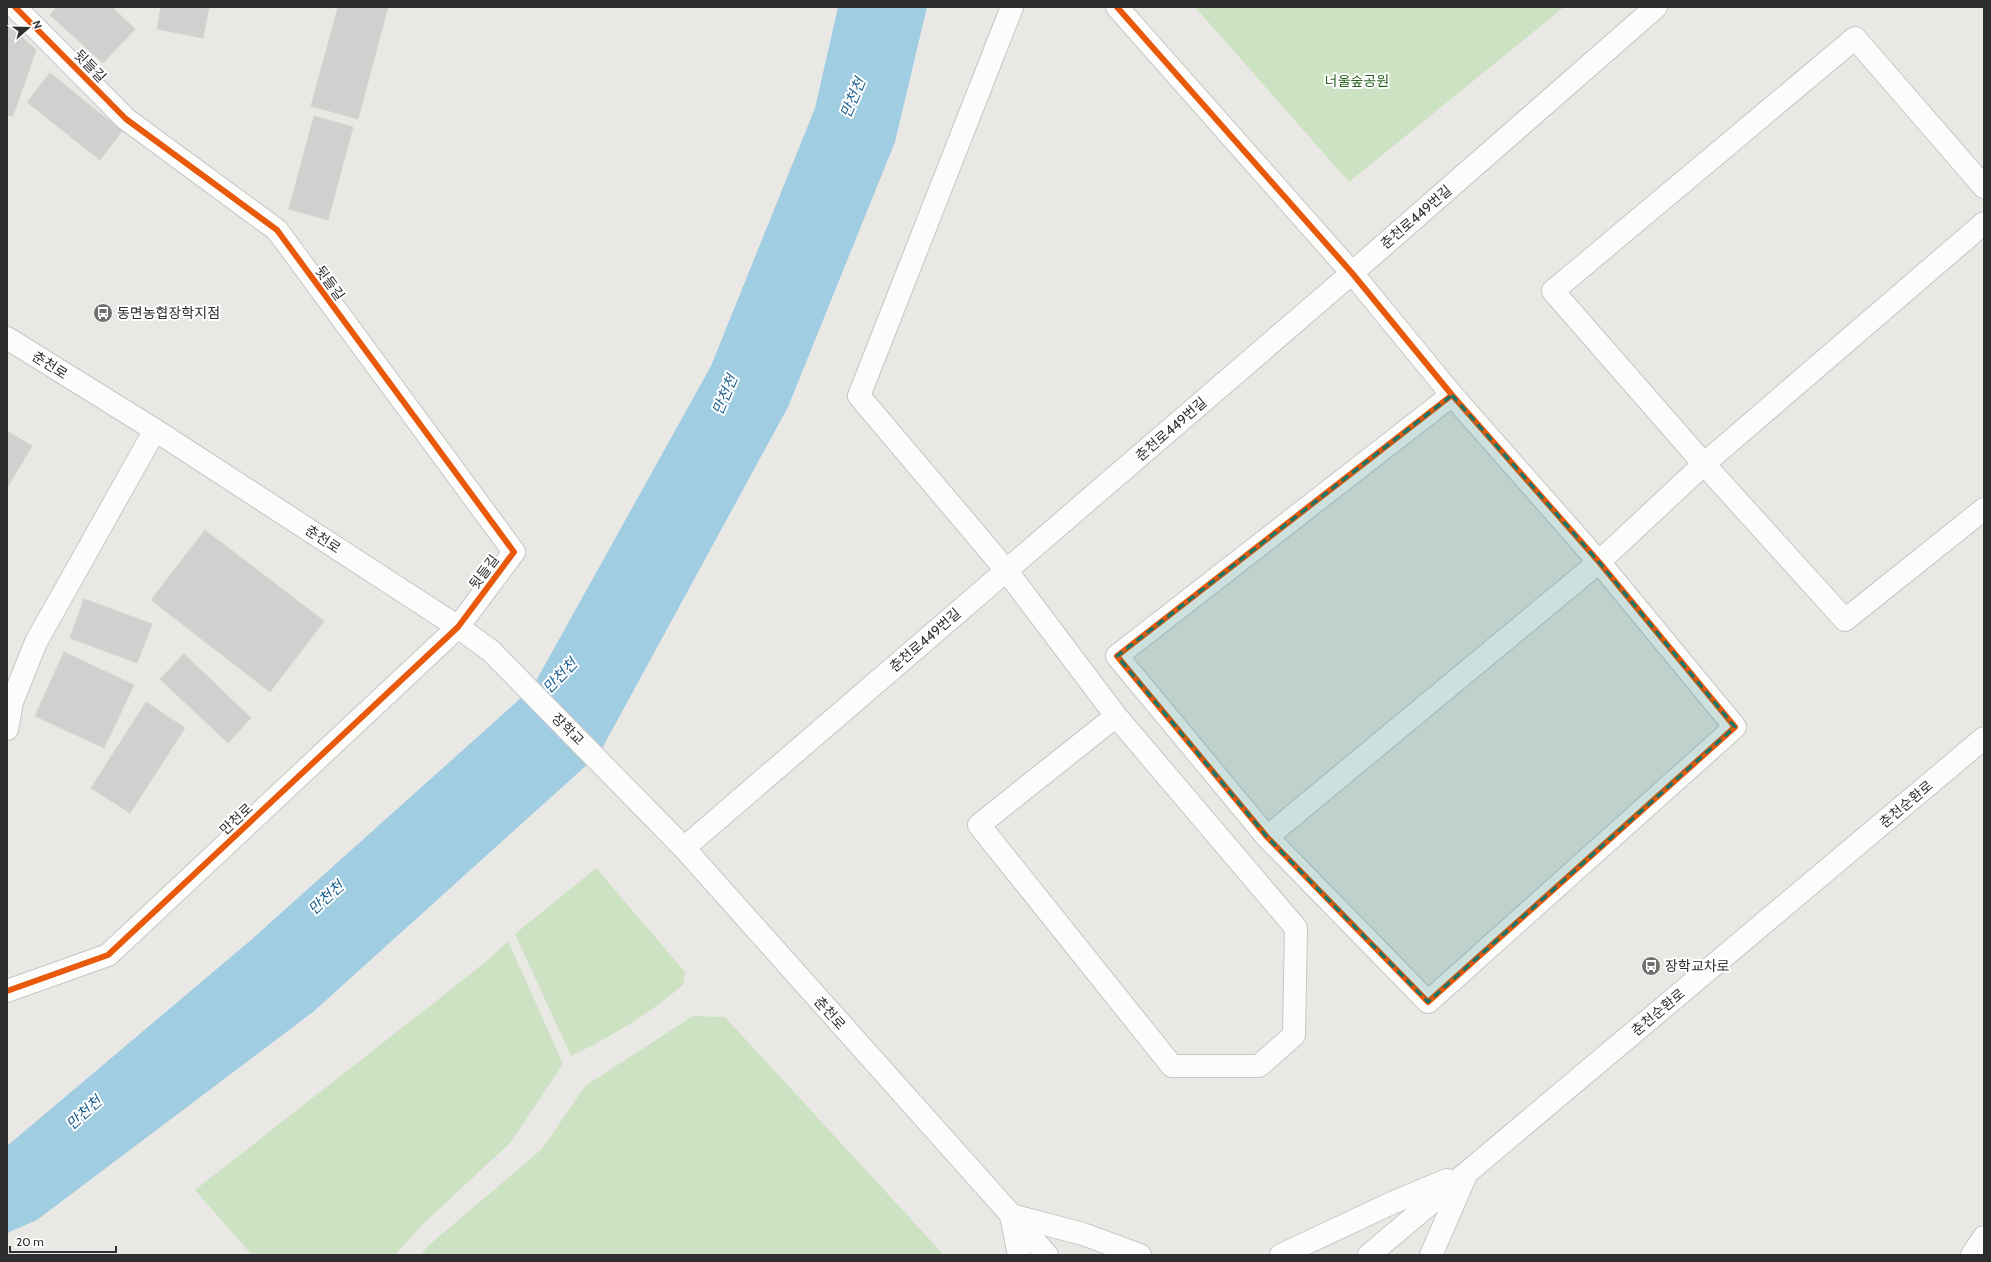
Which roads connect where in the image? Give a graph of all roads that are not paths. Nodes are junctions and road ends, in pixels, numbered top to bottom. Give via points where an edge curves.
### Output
1 (16, 7) edge
2 (1012, 7) edge
3 (1117, 7) edge
4 (1656, 7) edge
5 (1984, 187) edge
6 (1984, 223) edge
7 (1352, 273) junction
8 (7, 338) edge
9 (1452, 396) junction
10 (155, 430) junction
11 (1704, 464) junction
12 (1984, 510) edge
13 (1599, 562) junction
14 (1006, 570) junction
15 (458, 627) junction
16 (491, 650) joint
17 (9, 703) edge
18 (1116, 716) junction
19 (7, 729) edge
20 (1984, 738) edge
21 (611, 773) joint
22 (1267, 837) junction
23 (684, 848) junction
24 (7, 991) edge
25 (1467, 1172) junction
26 (1012, 1215) junction
27 (1984, 1237) edge
28 (1018, 1255) edge
29 (1047, 1255) edge
30 (1140, 1255) edge
31 (1281, 1255) edge
32 (1368, 1255) edge
33 (1431, 1255) edge
34 (1972, 1255) edge

1 - 15 street, 뒷들길 via 126,119 277,230 514,552
2 - 14 street via 859,396
3 - 7 street
4 - 7 street, 춘천로449번길
5 - 11 street via 1854,38 1553,291
6 - 11 street
7 - 9 street
7 - 14 street, 춘천로449번길
8 - 10 street, 춘천로
9 - 13 street
9 - 22 street via 1117,656
10 - 15 street, 춘천로
10 - 17 street via 36,642
11 - 12 street via 1845,620
11 - 13 street
13 - 22 street
13 - 22 street via 1735,727 1428,1002
14 - 18 street
14 - 23 street, 춘천로449번길
15 - 16 street, 춘천로
15 - 24 street, 만천로 via 108,955
16 - 21 street, 장학교
17 - 19 street
18 - 18 street via 1296,928 1294,1035 1259,1066 1172,1066 979,825
20 - 25 street, 춘천순환로
21 - 23 street, 춘천로
23 - 26 street, 춘천로
25 - 31 street via 1394,1202
25 - 32 street, 춘천순환로
25 - 33 street
26 - 28 street
26 - 29 street, 춘천로
26 - 30 street via 1083,1234
27 - 34 street

